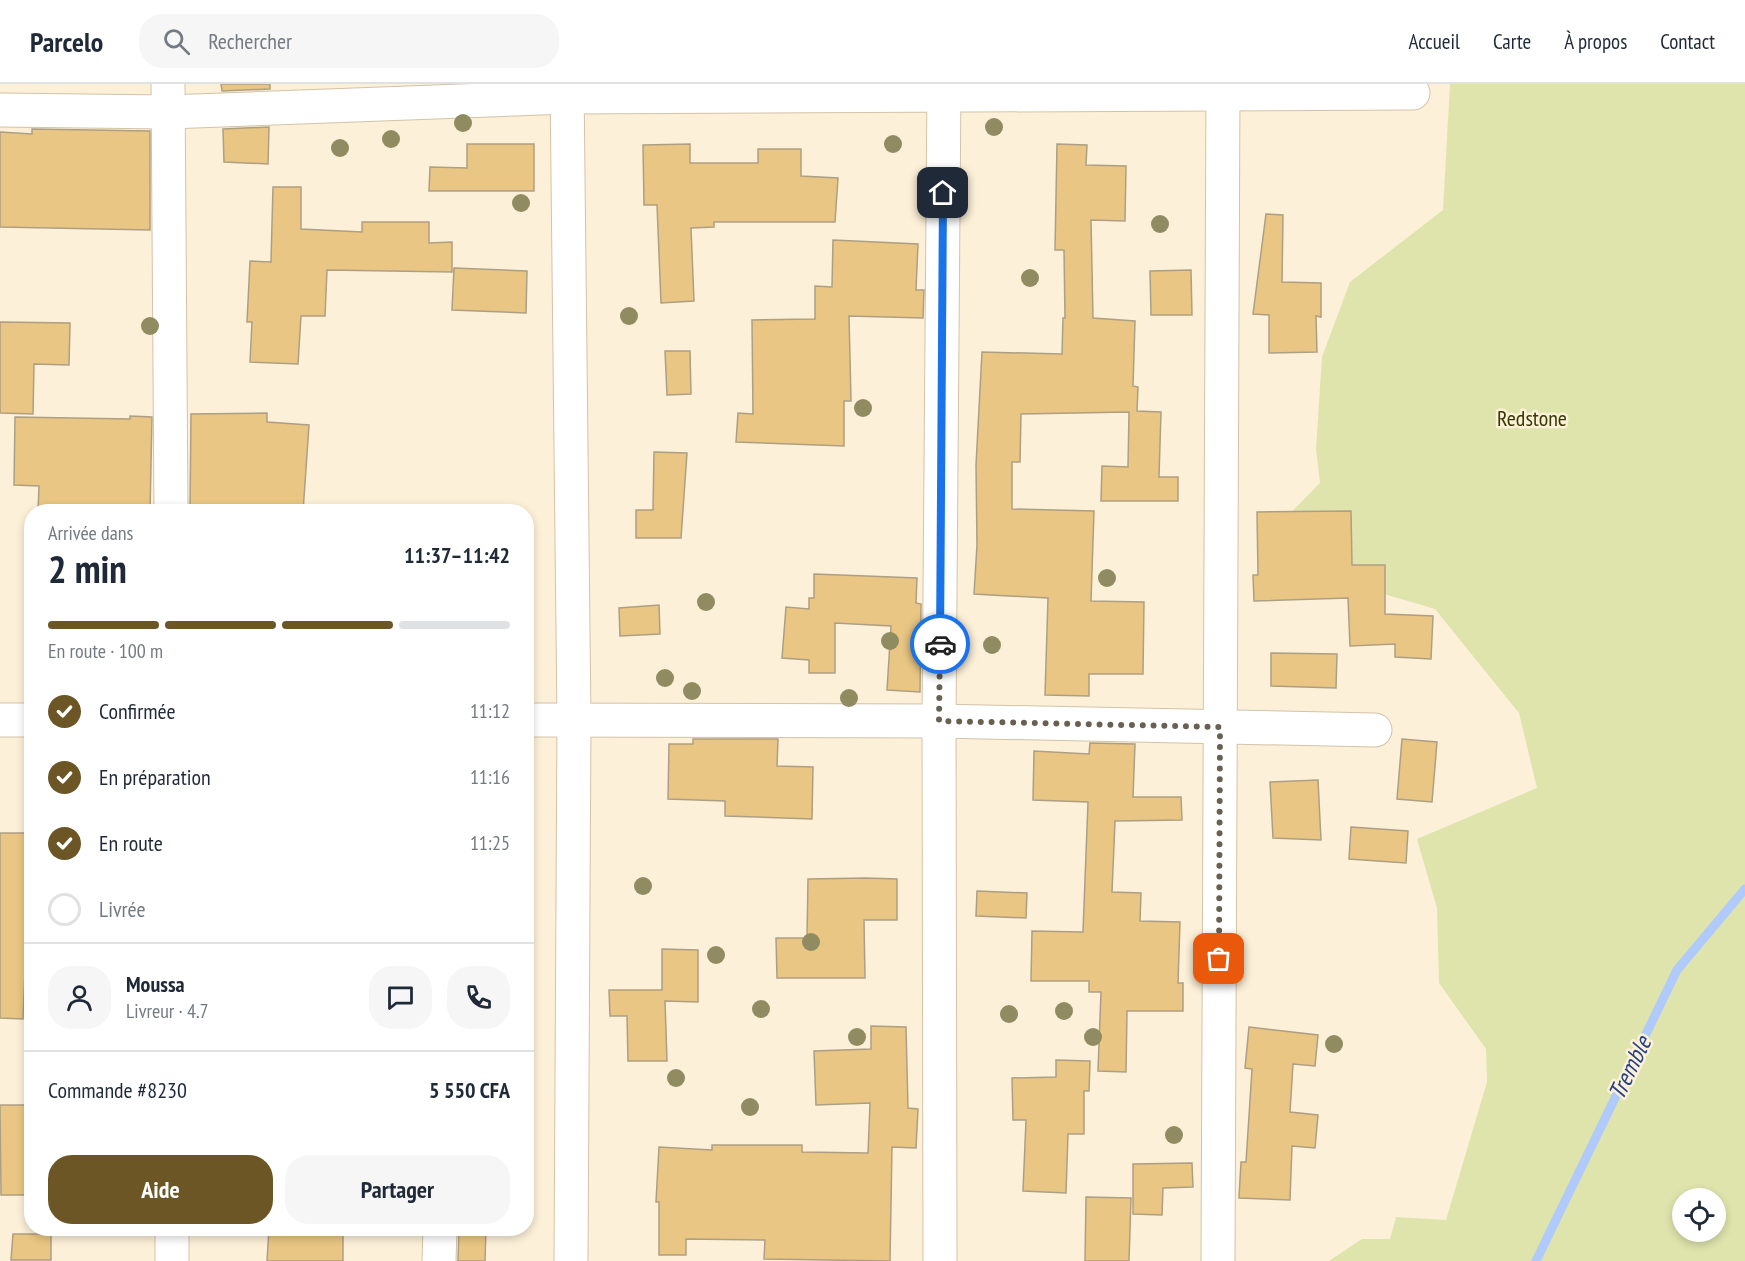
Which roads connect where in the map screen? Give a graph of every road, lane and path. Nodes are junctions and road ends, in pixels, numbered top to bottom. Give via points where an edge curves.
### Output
1 (1222, 89) edge
2 (567, 91) edge
3 (944, 91) edge
4 (1413, 93) dead end
5 (168, 98) edge
6 (0, 110) edge
7 (171, 504) edge
8 (0, 720) edge
9 (24, 720) edge
10 (534, 720) edge
11 (574, 721) junction
12 (939, 721) junction
13 (1220, 727) junction
14 (1375, 730) dead end
15 (172, 1236) edge
16 (440, 1236) edge
17 (172, 1261) edge
18 (439, 1261) edge
19 (571, 1261) edge
20 (940, 1261) edge
21 (1218, 1261) edge

1 - 3 street
1 - 4 street
1 - 13 street
2 - 3 street
2 - 5 street
2 - 11 street
3 - 12 street
5 - 6 street
5 - 7 street
8 - 9 street
10 - 11 street
11 - 12 street
11 - 19 street
12 - 13 street
12 - 20 street
13 - 14 street
13 - 21 street
15 - 17 street
16 - 18 street

